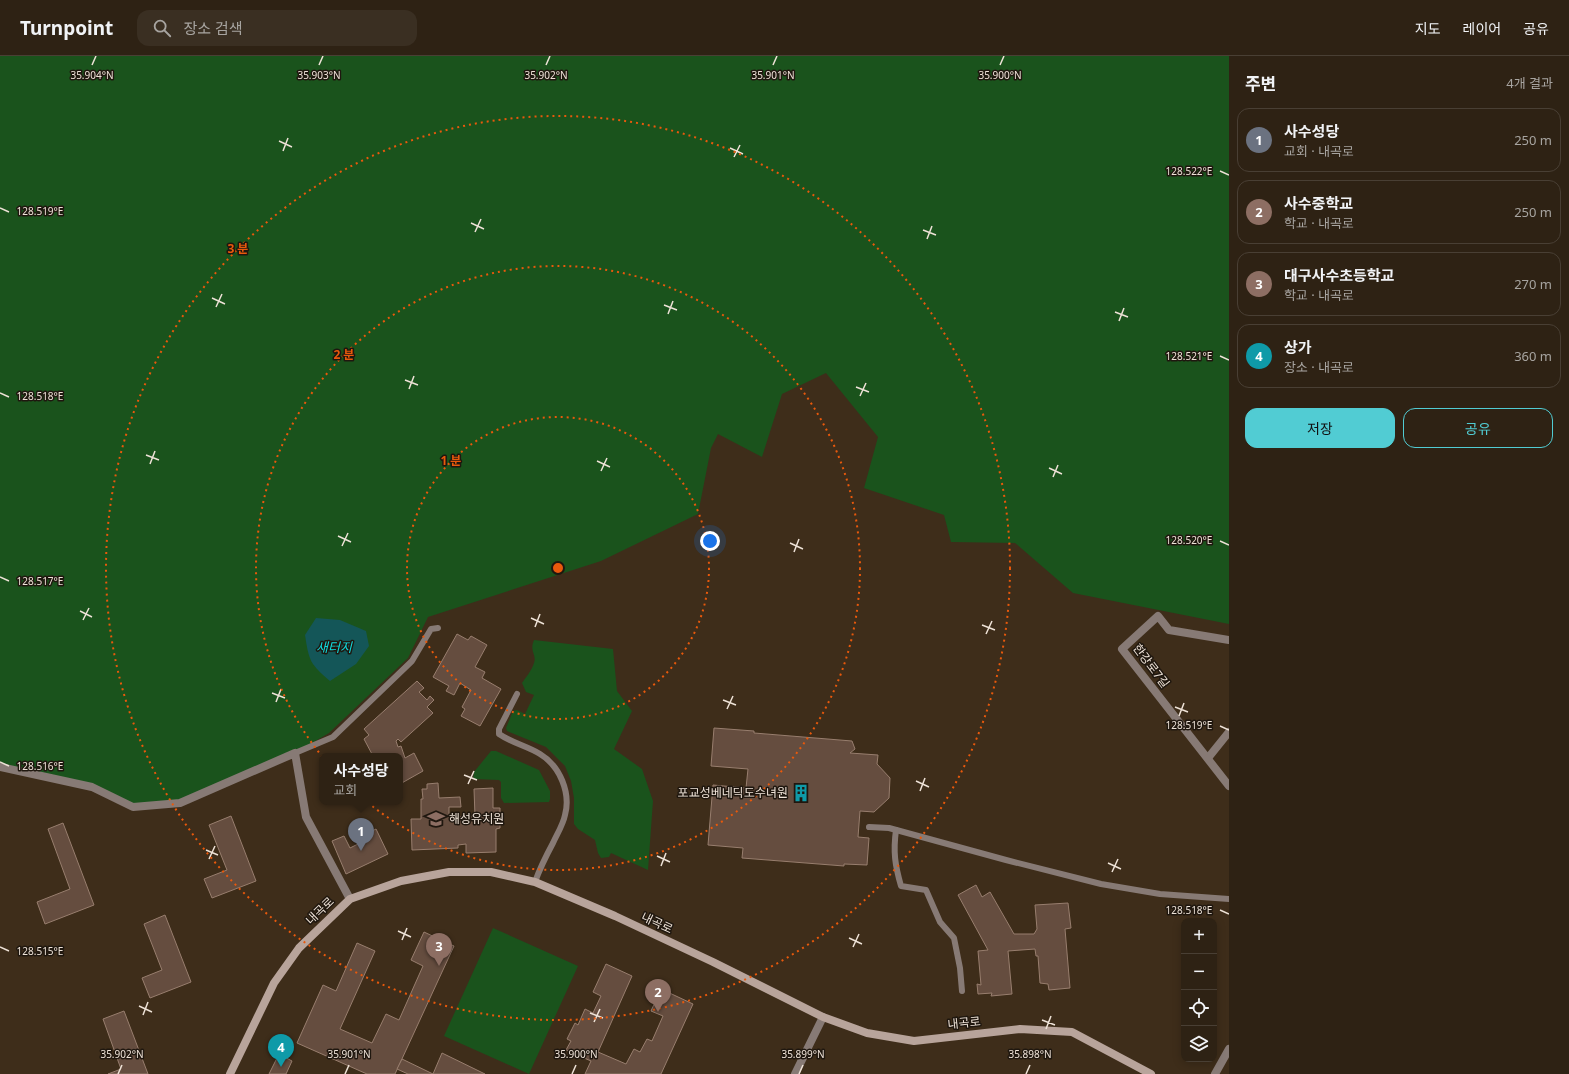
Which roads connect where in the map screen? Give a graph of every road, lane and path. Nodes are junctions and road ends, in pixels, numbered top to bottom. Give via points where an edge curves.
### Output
1 (438, 628) dead end
2 (1229, 640) edge
3 (518, 694) dead end
4 (1229, 732) edge
5 (295, 753) junction
6 (1208, 758) junction
7 (0, 768) edge
8 (1229, 786) edge
9 (869, 827) dead end
10 (896, 830) junction
11 (535, 882) junction
12 (350, 899) junction
13 (1229, 899) edge
14 (962, 992) dead end
15 (823, 1017) junction
16 (1229, 1049) edge
17 (230, 1074) edge
18 (795, 1074) edge
19 (1151, 1074) edge
20 (1215, 1074) edge

1 - 5 lane via 431,629 412,662 333,737
2 - 6 street, 한강로7길 via 1169,630 1158,616 1122,649
3 - 11 lane via 499,729 499,734 541,754 550,762 564,783 567,804 562,825
4 - 6 street
5 - 7 street via 180,803 133,807 92,787
5 - 12 street via 306,817
6 - 8 street, 한강로7길
9 - 10 lane
10 - 13 lane via 1101,884 1160,894
10 - 14 lane via 894,849 901,886 926,890 940,922 954,938
11 - 12 main road, 내곡로 via 491,872 449,872 401,881
11 - 15 main road, 내곡로 via 615,916
12 - 17 main road, 내곡로 via 299,948 274,983
15 - 18 street
15 - 19 main road, 내곡로 via 867,1033 914,1041 1020,1029 1072,1032
16 - 20 street

